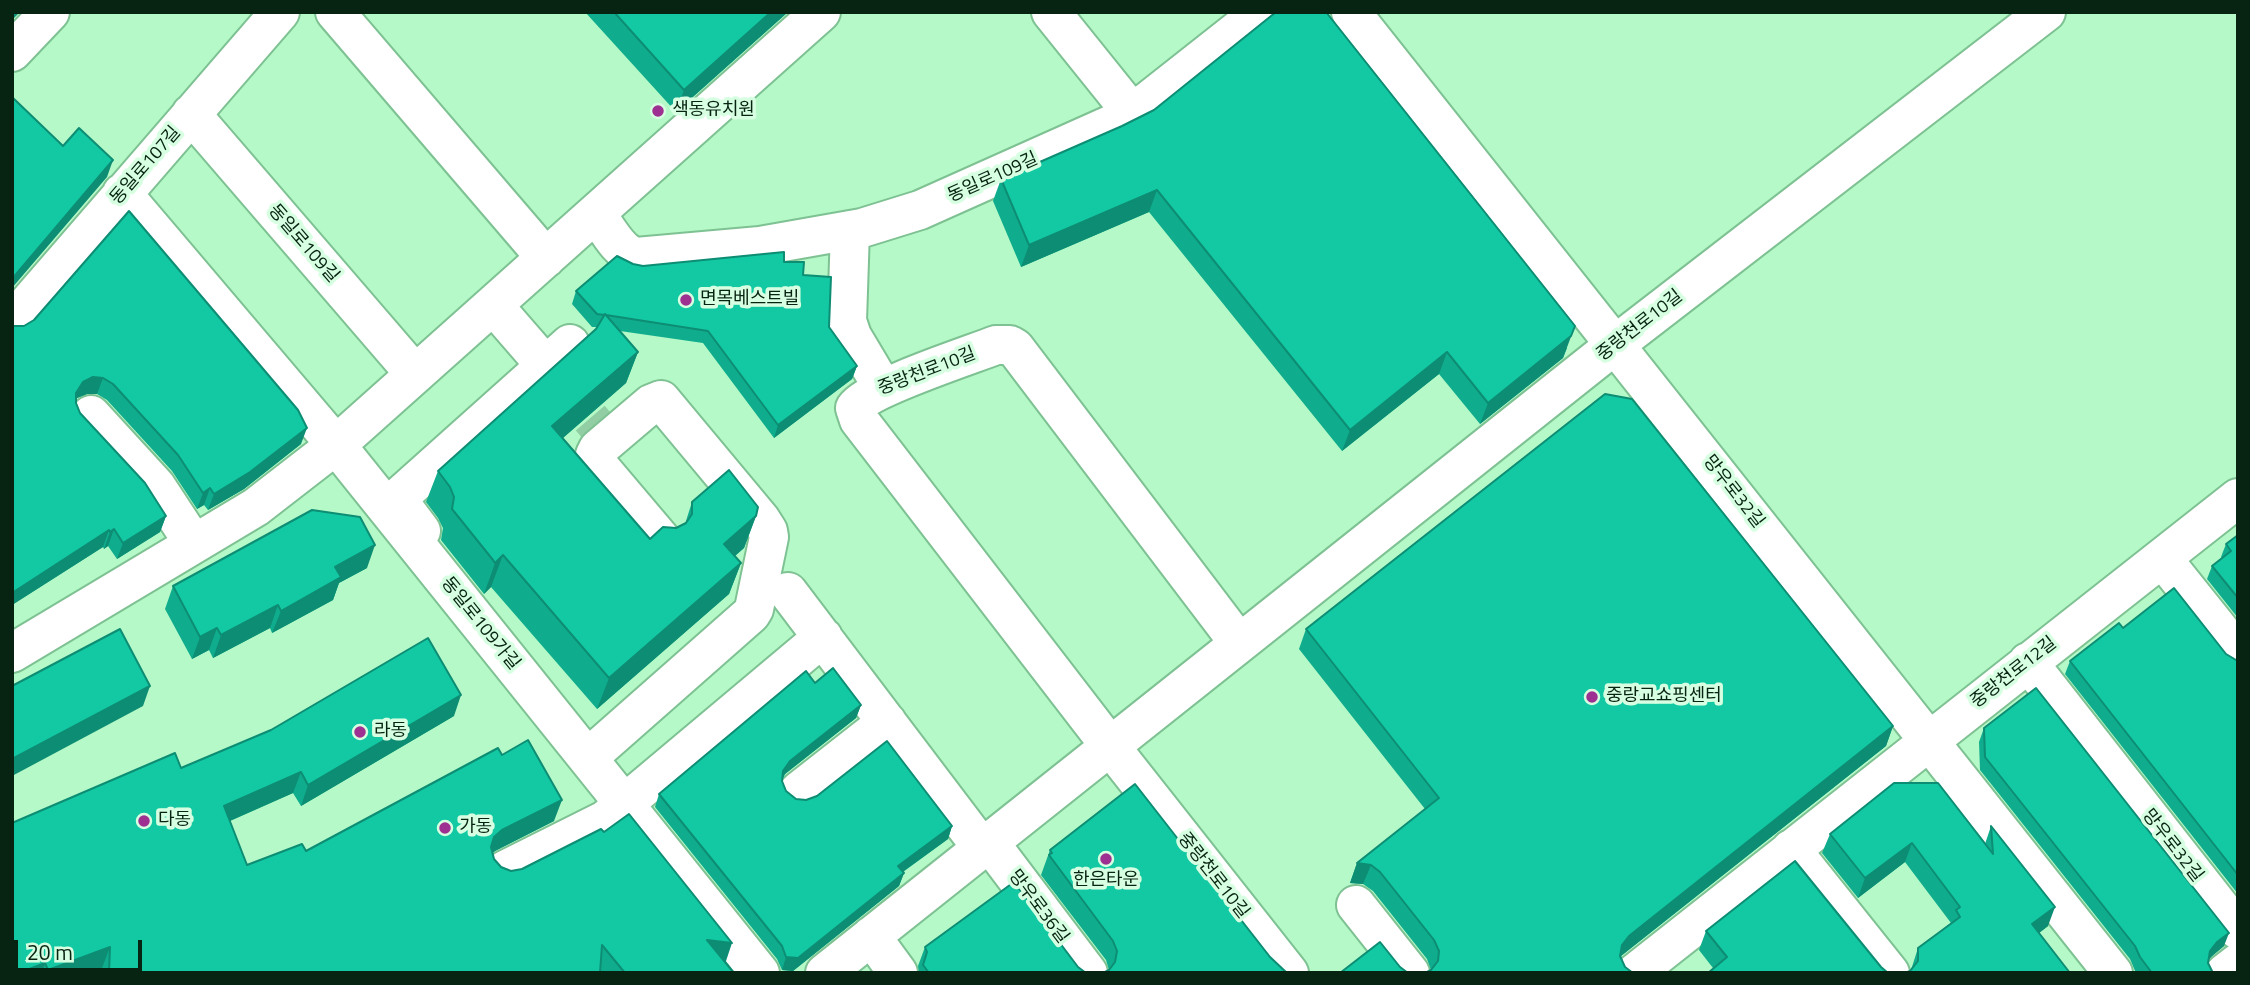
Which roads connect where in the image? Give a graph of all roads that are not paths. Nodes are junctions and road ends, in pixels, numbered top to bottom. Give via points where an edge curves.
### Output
1 (50, 12) edge
2 (280, 12) edge
3 (335, 12) edge
4 (821, 12) edge
5 (1051, 12) edge
6 (1261, 12) edge
7 (1352, 12) edge
8 (2046, 12) edge
9 (12, 52) edge
10 (191, 114) junction
11 (1133, 114) junction
12 (122, 193) junction
13 (596, 213) junction
14 (850, 230) junction
15 (546, 258) junction
16 (493, 305) junction
17 (12, 322) edge
18 (1616, 344) junction
19 (415, 374) junction
20 (883, 388) junction
21 (91, 415) dead end
22 (336, 445) junction
23 (2238, 498) edge
24 (660, 538) edge
25 (194, 544) junction
26 (2162, 558) junction
27 (788, 592) dead end
28 (822, 637) junction
29 (1239, 643) junction
30 (12, 653) edge
31 (2238, 653) edge
32 (2028, 663) junction
33 (887, 722) junction
34 (1929, 740) junction
35 (1110, 746) junction
36 (594, 753) junction
37 (799, 791) dead end
38 (625, 803) junction
39 (985, 845) junction
40 (1791, 849) junction
41 (505, 870) edge
42 (1356, 905) dead end
43 (2238, 930) edge
44 (871, 936) junction
45 (2238, 963) edge
46 (1647, 969) edge
47 (760, 973) edge
48 (825, 973) edge
49 (898, 973) edge
50 (1088, 973) edge
51 (1289, 973) edge
52 (1410, 973) edge
53 (1891, 973) edge
54 (2113, 973) edge
55 (2225, 973) edge

1 - 9 street
2 - 10 street, 동일로107길
3 - 15 street
4 - 13 street
5 - 11 street
6 - 11 street, 동일로109길
7 - 18 street, 망우로32길
8 - 18 street, 중랑천로10길
10 - 12 street, 동일로107길
10 - 19 street, 동일로109길
11 - 14 street, 동일로109길 via 934,204
12 - 17 street, 동일로107길
12 - 22 street
13 - 14 street, 동일로109길 via 624,250 636,257 760,246
13 - 15 street
14 - 20 street via 847,321
15 - 16 street
16 - 19 street
16 - 36 street via 558,355 405,490 400,503
18 - 29 street, 중랑천로10길
18 - 34 street, 망우로32길
19 - 22 street
20 - 29 street, 중랑천로10길 via 996,345 1015,348
20 - 35 street, 중랑천로10길 via 859,401 855,408 859,419
21 - 25 street via 156,486
22 - 25 street via 256,507
22 - 36 street, 동일로109가길
23 - 26 street, 중랑천로12길
24 - 36 street via 599,466 595,455 661,400 761,520 769,537 751,614
25 - 30 street
26 - 31 street
26 - 32 street, 중랑천로12길
27 - 28 street
28 - 33 street
28 - 38 street
29 - 35 street, 중랑천로10길
32 - 34 street, 중랑천로12길
32 - 43 street, 망우로32길
33 - 37 street
33 - 39 street
34 - 40 street, 중랑천로12길
34 - 54 street, 망우로32길
35 - 39 street, 중랑천로10길
35 - 51 street, 중랑천로10길
36 - 38 street, 동일로109가길
38 - 41 street via 599,823
38 - 47 street, 동일로109가길
39 - 44 street, 중랑천로10길
39 - 50 street, 망우로36길
40 - 46 street, 중랑천로12길
40 - 53 street
42 - 52 street
44 - 48 street, 중랑천로10길
44 - 49 street
45 - 55 street

